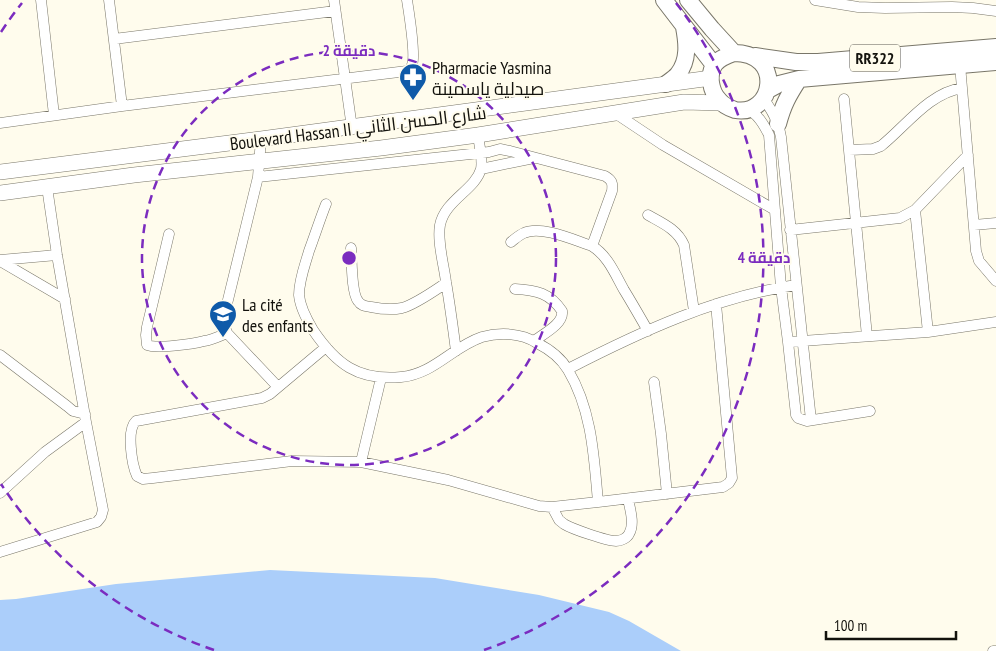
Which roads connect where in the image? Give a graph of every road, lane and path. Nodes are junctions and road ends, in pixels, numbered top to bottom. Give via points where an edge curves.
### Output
1 (41, 0) edge
2 (109, 0) edge
3 (407, 0) edge
4 (664, 0) edge
5 (688, 0) edge
6 (814, 0) edge
7 (334, 5) edge
8 (996, 11) edge
9 (684, 27) junction
10 (114, 39) junction
11 (996, 47) edge
12 (734, 53) junction
13 (755, 56) junction
14 (996, 62) edge
15 (960, 65) junction
16 (712, 72) junction
17 (344, 79) junction
18 (799, 79) junction
19 (666, 84) junction
20 (962, 88) junction
21 (765, 94) junction
22 (844, 99) dead end
23 (721, 103) junction
24 (122, 106) junction
25 (747, 110) junction
26 (615, 113) junction
27 (54, 115) junction
28 (0, 123) edge
29 (778, 124) junction
30 (352, 128) junction
31 (478, 135) junction
32 (261, 140) junction
33 (848, 150) junction
34 (480, 152) junction
35 (968, 155) junction
36 (537, 158) junction
37 (259, 169) junction
38 (481, 169) junction
39 (0, 172) edge
40 (48, 187) junction
41 (0, 193) edge
42 (326, 204) dead end
43 (775, 210) junction
44 (915, 210) junction
45 (648, 215) dead end
46 (856, 223) junction
47 (996, 223) edge
48 (974, 225) junction
49 (790, 230) junction
50 (169, 234) dead end
51 (511, 242) dead end
52 (592, 246) junction
53 (351, 248) dead end
54 (57, 255) junction
55 (0, 260) edge
56 (996, 280) edge
57 (446, 283) junction
58 (796, 285) junction
59 (781, 287) junction
60 (515, 289) dead end
61 (65, 299) junction
62 (716, 304) junction
63 (694, 311) junction
64 (996, 322) edge
65 (648, 331) junction
66 (928, 332) junction
67 (227, 333) junction
68 (867, 336) junction
69 (534, 341) junction
70 (788, 342) junction
71 (803, 342) junction
72 (326, 347) junction
73 (456, 351) junction
74 (0, 355) edge
75 (568, 369) junction
76 (381, 378) junction
77 (654, 382) dead end
78 (278, 387) junction
79 (870, 411) dead end
80 (85, 418) junction
81 (811, 420) junction
82 (361, 462) junction
83 (0, 493) edge
84 (667, 494) junction
85 (628, 499) junction
86 (598, 502) junction
87 (552, 507) junction
88 (0, 552) edge

1 - 27 street
2 - 10 street
3 - 17 street via 414,52 411,68
4 - 9 main road
5 - 12 main road
6 - 8 street via 858,7 952,7
7 - 10 street
7 - 17 street
9 - 16 main road
9 - 19 main road via 687,42 684,63 678,75
10 - 24 street
11 - 13 main road, RR322 via 818,62
12 - 13 main road, RR322
12 - 16 main road via 726,56
13 - 21 main road via 767,71 769,80
14 - 15 main road, RR322
15 - 18 main road, RR322
15 - 20 street
16 - 19 main road, Boulevard Hassan II شارع الحسن الثاني
16 - 23 main road via 711,87
17 - 24 street
17 - 30 street
18 - 21 main road, RR322 via 779,84
18 - 29 main road via 783,106
19 - 30 main road, Boulevard Hassan II شارع الحسن الثاني
20 - 33 street via 947,92 929,103 881,146
20 - 35 street
21 - 25 main road, RR322
21 - 29 street
22 - 33 street
23 - 25 main road via 728,108
23 - 26 main road, Boulevard Hassan II شارع الحسن الثاني via 684,102
24 - 27 street
25 - 43 street via 759,118 769,135
26 - 31 main road, Boulevard Hassan II شارع الحسن الثاني
26 - 43 street
27 - 28 street
29 - 49 street
30 - 32 main road, Boulevard Hassan II شارع الحسن الثاني
31 - 34 street
31 - 37 main road, Boulevard Hassan II شارع الحسن الثاني via 354,151
32 - 37 street
32 - 39 main road, Boulevard Hassan II شارع الحسن الثاني
33 - 46 street
34 - 36 street via 500,150
34 - 37 street
34 - 38 street
35 - 44 street
35 - 48 street
36 - 38 street
36 - 52 street via 605,176 612,181 612,191
37 - 40 main road, Boulevard Hassan II شارع الحسن الثاني
37 - 67 street via 226,308 224,324
38 - 57 street via 473,182 454,200 440,223
40 - 41 main road, Boulevard Hassan II شارع الحسن الثاني
40 - 54 street
42 - 72 street via 302,275 299,296 310,324
43 - 59 street
44 - 46 street via 900,218
44 - 66 street
45 - 63 street via 675,231 684,244
46 - 49 street
46 - 68 street
47 - 48 street
48 - 56 street via 979,260
49 - 58 street
50 - 67 street via 147,327 147,345 160,347 205,341
51 - 52 street via 523,233 542,230
52 - 65 street via 605,257
53 - 57 street via 356,297 365,306 402,308
54 - 55 street
54 - 61 street
55 - 61 street
57 - 73 street
58 - 59 street
58 - 71 street
59 - 62 street
59 - 70 street
60 - 69 street via 541,293 562,311 562,318 557,324
61 - 80 street
62 - 63 street
62 - 84 street via 732,478 724,487
63 - 65 street
64 - 66 street
65 - 75 street
66 - 68 street
67 - 78 street
68 - 71 street
69 - 73 street via 522,336 495,335 468,343
69 - 75 street
70 - 71 street
70 - 81 street via 796,415 802,420
71 - 81 street
72 - 76 street via 349,368
72 - 78 street
73 - 76 street via 421,372
74 - 80 street
75 - 86 street via 592,434
76 - 82 street
77 - 84 street
78 - 82 street via 262,398 136,421 130,437 137,476 153,478 292,461
79 - 81 street
80 - 83 street
80 - 88 street via 103,510 101,518 97,522
82 - 87 street via 448,480 524,503
84 - 85 street
85 - 86 street
85 - 87 street via 632,520 629,535 615,541 564,524
86 - 87 street

